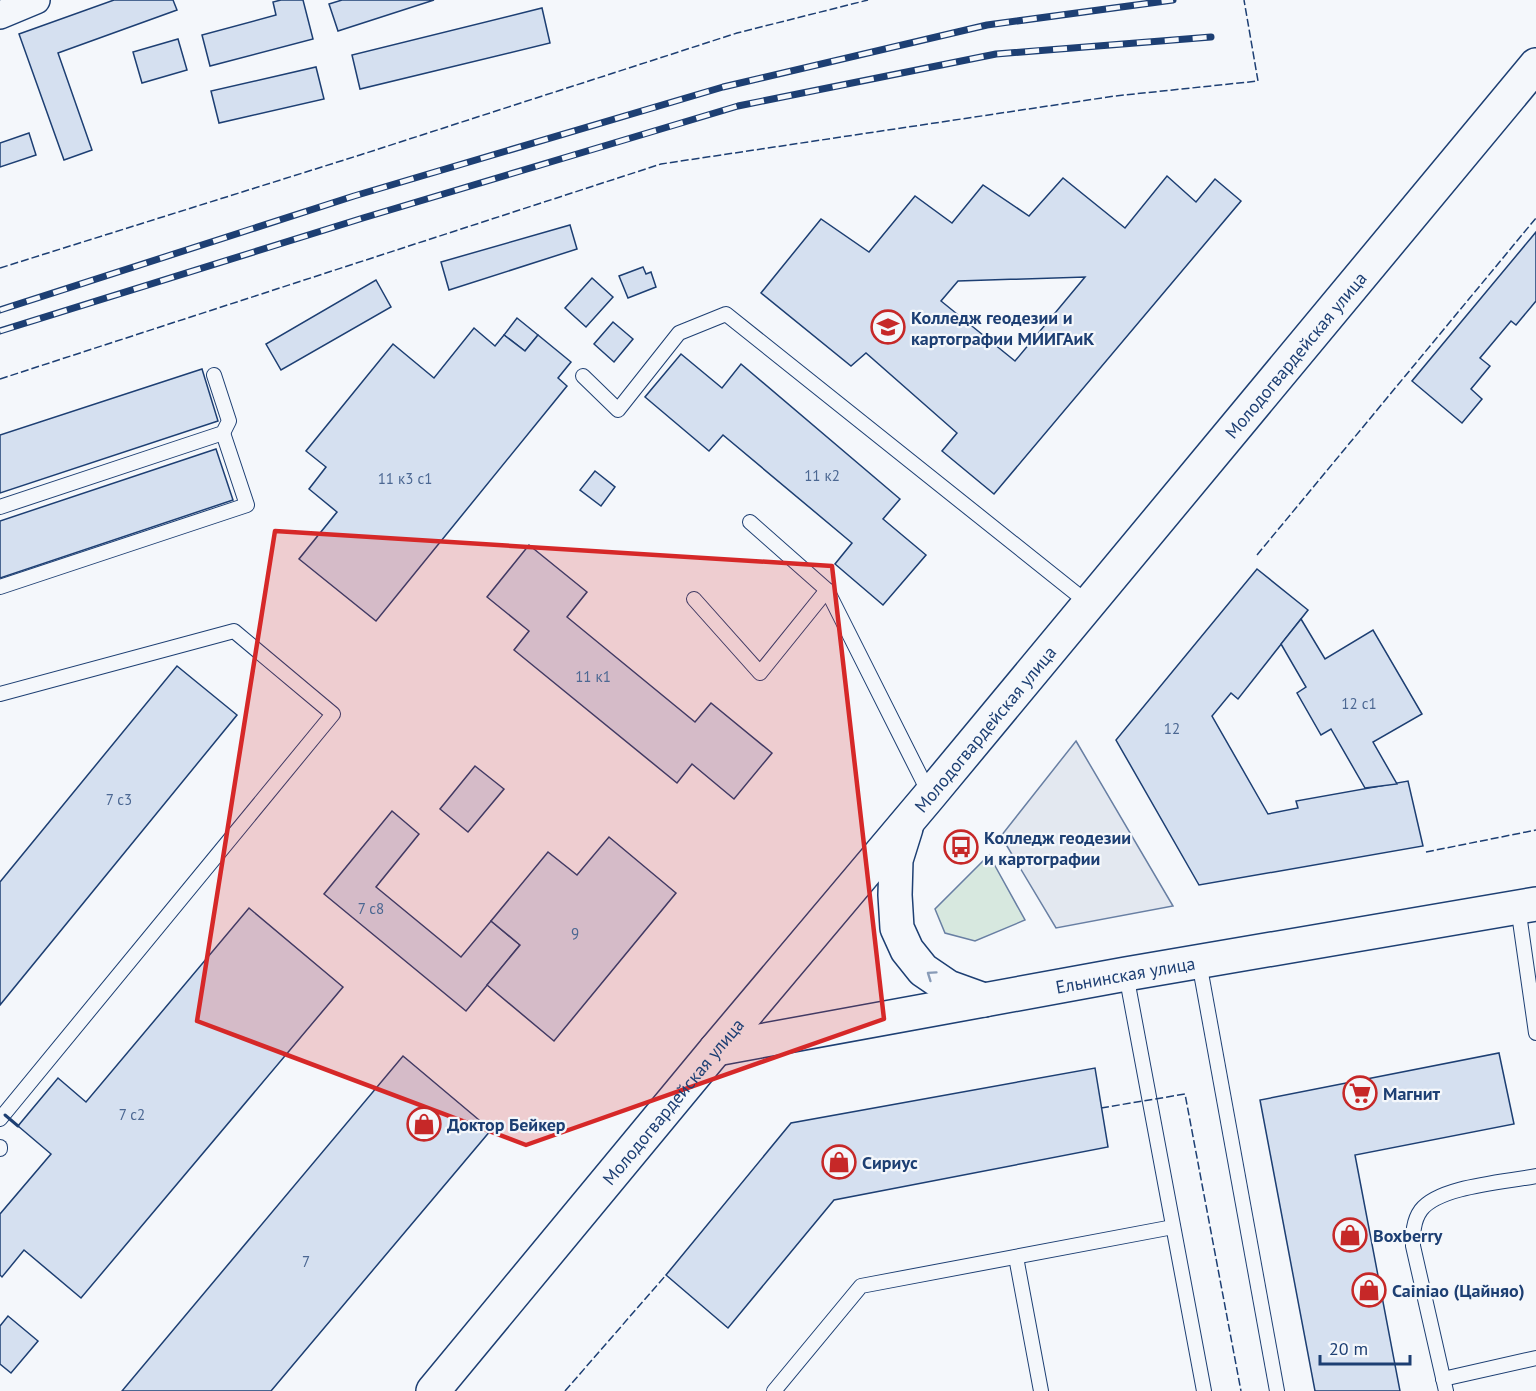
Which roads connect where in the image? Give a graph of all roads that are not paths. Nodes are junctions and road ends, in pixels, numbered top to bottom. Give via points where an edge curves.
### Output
1 (36, 0) edge
2 (0, 15) edge
3 (1536, 65) edge
4 (214, 375) dead end
5 (582, 376) dead end
6 (223, 433) junction
7 (0, 507) edge
8 (750, 522) dead end
9 (0, 587) edge
10 (827, 590) junction
11 (694, 599) dead end
12 (1088, 603) junction
13 (0, 694) edge
14 (930, 795) junction
15 (908, 821) junction
16 (1527, 906) edge
17 (1199, 962) junction
18 (1126, 974) junction
19 (984, 1000) junction
20 (1536, 1033) edge
21 (716, 1049) junction
22 (0, 1119) edge
23 (1536, 1176) edge
24 (1173, 1227) junction
25 (1016, 1257) junction
26 (1536, 1358) edge
27 (1444, 1385) edge
28 (433, 1391) edge
29 (774, 1391) edge
30 (1041, 1391) edge
31 (1204, 1391) edge
32 (1277, 1391) edge

1 - 2 street
3 - 12 street, Молодогвардейская улица
4 - 6 lane via 229,421
5 - 12 lane via 618,410 679,333 726,314
6 - 7 lane
6 - 9 lane via 247,505
8 - 10 lane
10 - 11 lane via 760,673
10 - 14 lane
12 - 14 street, Молодогвардейская улица
13 - 22 lane via 234,632 333,714
14 - 15 street, Молодогвардейская улица
19 -> 15 street via 948,987 923,970 907,950 897,928 896,860
15 - 21 street, Молодогвардейская улица
16 - 17 street, Ельнинская улица
16 - 20 lane
17 - 18 street, Ельнинская улица
17 - 32 lane
18 - 19 street, Ельнинская улица
18 - 24 lane
19 - 21 street, Ельнинская улица
21 - 28 street, Молодогвардейская улица
23 - 27 lane via 1450,1192 1433,1199 1420,1211 1413,1228 1413,1246
24 - 25 lane
24 - 31 lane
25 - 29 lane via 861,1286
25 - 30 lane
26 - 27 lane

